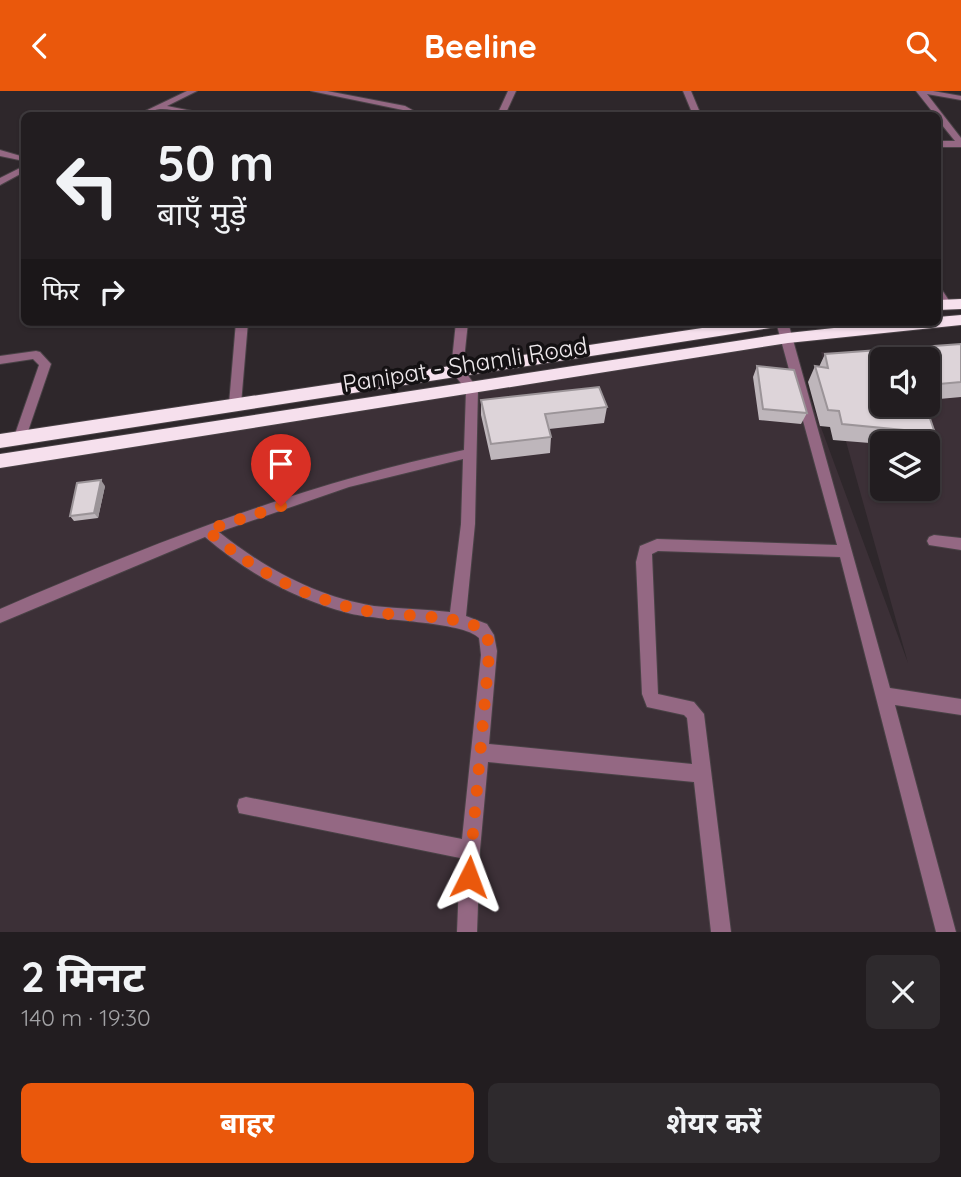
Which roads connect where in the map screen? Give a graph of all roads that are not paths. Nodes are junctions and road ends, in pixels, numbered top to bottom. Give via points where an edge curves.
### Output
1 (192, 91) edge
2 (315, 91) edge
3 (512, 91) edge
4 (687, 91) edge
5 (961, 98) edge
6 (160, 107) junction
7 (148, 112) edge
8 (184, 112) edge
9 (410, 112) edge
10 (502, 112) edge
11 (696, 112) edge
12 (936, 112) edge
13 (941, 118) edge
14 (941, 144) edge
15 (961, 144) edge
16 (0, 153) edge
17 (21, 158) edge
18 (21, 171) edge
19 (0, 182) edge
20 (961, 320) edge
21 (941, 322) edge
22 (242, 326) edge
23 (462, 326) edge
24 (813, 326) edge
25 (782, 327) edge
26 (0, 359) edge
27 (457, 370) junction
28 (472, 389) junction
29 (235, 404) junction
30 (20, 437) junction
31 (0, 440) edge
32 (470, 453) junction
33 (0, 461) edge
34 (207, 530) junction
35 (934, 541) dead end
36 (961, 544) edge
37 (846, 551) junction
38 (0, 616) edge
39 (457, 622) junction
40 (883, 695) junction
41 (961, 707) edge
42 (480, 752) junction
43 (702, 774) junction
44 (246, 806) dead end
45 (470, 850) junction
46 (467, 932) edge
47 (721, 932) edge
48 (946, 932) edge

1 - 6 street
2 - 9 street
3 - 10 street
4 - 11 street
5 - 12 street via 920,91
6 - 7 street
6 - 8 street
13 - 15 street
14 - 15 street
16 - 17 street
18 - 19 street
20 - 21 highway, Panipat - Shamli Road
22 - 29 street
23 - 27 street
24 - 25 highway, Panipat - Shamli Road
25 - 27 highway, Panipat - Shamli Road
25 - 28 highway, Panipat - Shamli Road
25 - 37 street
26 - 30 street via 36,355 45,364
27 - 28 street
27 - 29 highway, Panipat - Shamli Road
28 - 32 street
28 - 33 highway, Panipat - Shamli Road
29 - 30 highway, Panipat - Shamli Road
30 - 31 highway, Panipat - Shamli Road
32 - 34 street via 403,466
32 - 39 street
34 - 38 street
34 - 39 street via 234,554 273,578 318,596 371,612
35 - 36 street
37 - 40 street
37 - 43 street via 657,545 645,550 651,699 695,714
39 - 42 street via 478,627 488,640
40 - 41 street
40 - 48 street
42 - 43 street
42 - 45 street
43 - 47 street
44 - 45 street
45 - 46 street

